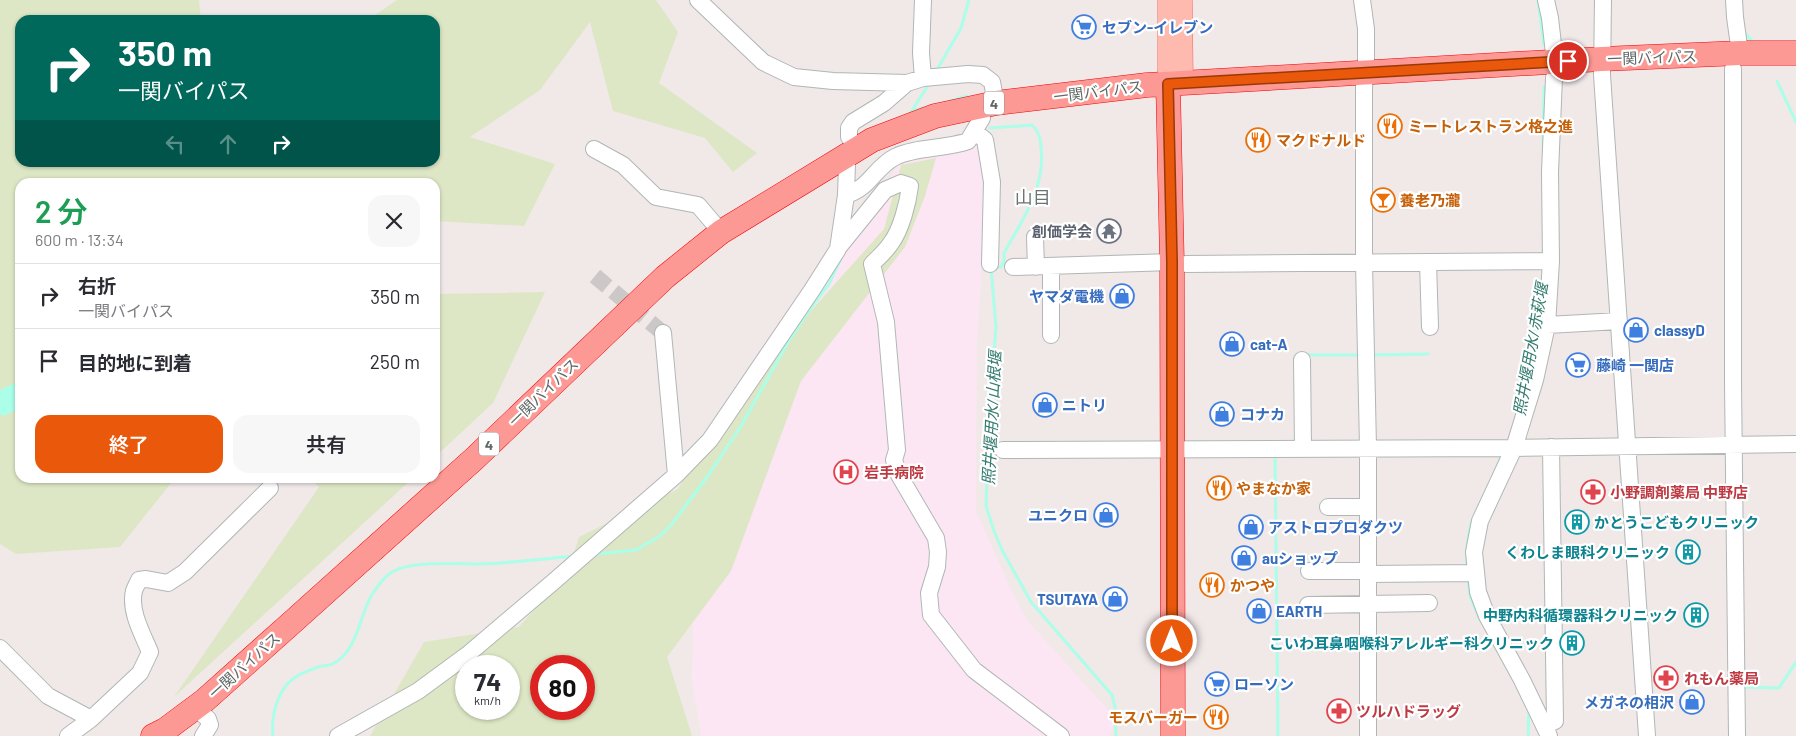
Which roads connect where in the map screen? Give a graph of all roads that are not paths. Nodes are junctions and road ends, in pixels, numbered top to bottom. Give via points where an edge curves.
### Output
1 (698, 0) edge
2 (923, 0) edge
3 (1168, 0) edge
4 (1182, 0) edge
5 (1362, 0) edge
6 (1546, 0) edge
7 (1603, 0) edge
8 (1734, 0) edge
9 (1796, 53) edge
10 (1736, 61) junction
11 (1602, 67) junction
12 (1796, 68) edge
13 (1554, 70) junction
14 (923, 78) junction
15 (1365, 80) junction
16 (907, 83) junction
17 (1175, 91) junction
18 (984, 117) junction
19 (849, 136) dead end
20 (594, 149) dead end
21 (839, 163) junction
22 (846, 195) junction
23 (721, 232) junction
24 (1035, 237) dead end
25 (838, 249) junction
26 (1551, 261) junction
27 (1428, 262) junction
28 (1179, 263) junction
29 (1364, 263) junction
30 (990, 264) dead end
31 (1043, 266) junction
32 (1013, 267) dead end
33 (1619, 321) junction
34 (1547, 325) junction
35 (1430, 327) dead end
36 (663, 333) tunnel mouth
37 (1051, 335) dead end
38 (1302, 360) dead end
39 (1734, 444) junction
40 (1796, 444) edge
41 (1628, 446) junction
42 (1368, 447) junction
43 (1551, 447) junction
44 (1303, 448) junction
45 (1514, 448) junction
46 (1003, 450) dead end
47 (1179, 450) junction
48 (676, 475) junction
49 (270, 488) dead end
50 (1328, 507) dead end
51 (1368, 507) junction
52 (1308, 571) dead end
53 (1368, 572) junction
54 (1475, 573) junction
55 (1368, 604) junction
56 (1429, 604) dead end
57 (1308, 605) dead end
58 (0, 648) edge
59 (195, 708) junction
60 (91, 720) junction
61 (1546, 731) edge
62 (68, 736) edge
63 (153, 736) edge
64 (203, 736) edge
65 (338, 736) edge
66 (1061, 736) edge
67 (1173, 736) edge
68 (1188, 736) edge
69 (1368, 736) edge
70 (1647, 736) edge
71 (1737, 736) edge

1 - 16 street via 763,62 794,77
2 - 14 street
3 - 17 main road
4 - 17 main road
5 - 15 street via 1366,29
6 - 13 street
7 - 11 street
8 - 10 street
9 - 10 highway, 一関バイパス / 4
10 - 11 highway, 一関バイパス / 4
10 - 12 highway, 一関バイパス / 4
10 - 39 street
11 - 13 highway, 一関バイパス / 4
11 - 33 street
13 - 15 highway, 一関バイパス / 4
13 - 26 street
14 - 16 street
14 - 18 street via 983,74 992,82
15 - 17 highway, 一関バイパス / 4
15 - 29 street
16 - 19 street via 884,103 853,122
17 - 18 highway, 一関バイパス / 4
17 - 28 highway
18 - 21 highway, 一関バイパス / 4 via 935,116 872,140
18 - 22 street via 968,141 895,156 882,165 864,187
18 - 30 street via 992,182
20 - 23 street via 623,166 656,197 698,205
21 - 22 street
21 - 23 highway, 一関バイパス / 4
22 - 25 street
23 - 59 highway, 一関バイパス / 4 via 665,277 474,459
24 - 31 street
25 - 48 street via 710,440
25 - 66 street via 885,190 901,183 910,186 896,236 872,264 886,322 897,450 894,460 898,475 936,538 937,567 929,593 931,615 974,670
26 - 27 street
26 - 34 street
27 - 29 street
27 - 35 street
28 - 29 street
28 - 31 street
28 - 47 highway
29 - 42 street
31 - 32 street
31 - 37 street
33 - 34 street
33 - 41 street
34 - 45 street via 1535,380
36 - 48 street
38 - 44 street
39 - 40 street
39 - 41 street
39 - 71 street
41 - 43 street
41 - 70 street
42 - 44 street
42 - 45 street
42 - 51 street
43 - 45 street
43 - 61 street via 1555,721
44 - 47 street
45 - 54 street via 1480,522 1474,552
46 - 47 street
47 - 67 highway
47 - 68 highway
48 - 65 street via 466,655 418,691
49 - 60 street via 185,572 168,583 139,580 134,591 134,605 150,652 140,673
50 - 51 street
51 - 53 street
52 - 53 street
53 - 54 street
53 - 55 street
54 - 61 street via 1478,592 1488,616
55 - 56 street
55 - 57 street
55 - 69 street
58 - 60 street via 48,696
59 - 63 highway, 一関バイパス / 4
59 - 64 street via 210,725
60 - 62 street

